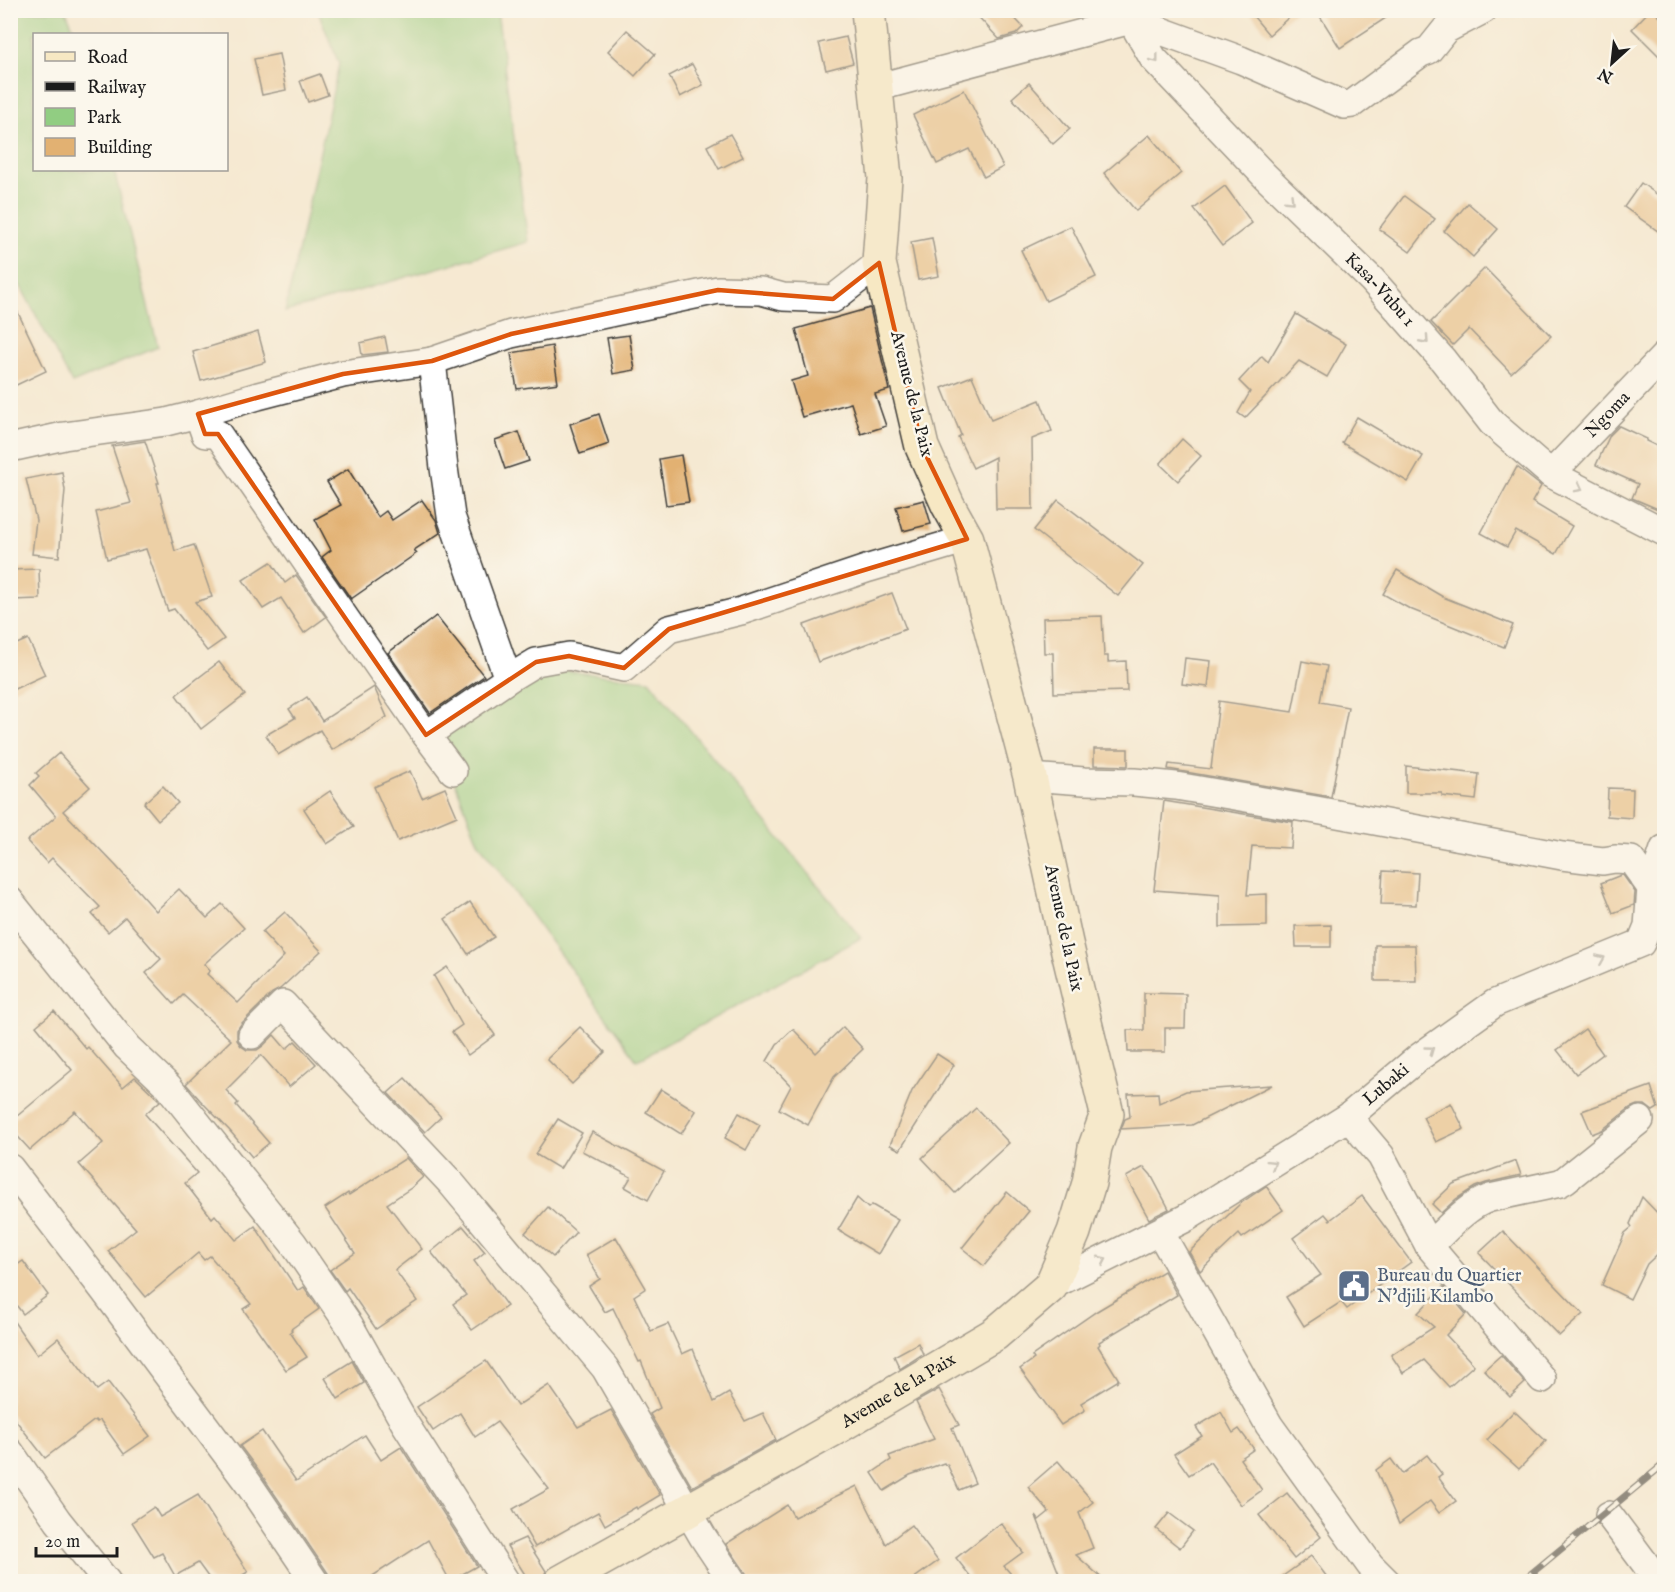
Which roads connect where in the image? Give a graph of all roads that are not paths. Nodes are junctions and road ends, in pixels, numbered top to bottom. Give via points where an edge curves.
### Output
1 (867, 10) edge
2 (1483, 10) edge
3 (1127, 15) edge
4 (874, 88) junction
5 (879, 263) junction
6 (1665, 356) edge
7 (432, 361) junction
8 (198, 414) junction
9 (10, 448) edge
10 (1551, 474) junction
11 (1665, 532) edge
12 (967, 539) junction
13 (508, 679) junction
14 (426, 735) junction
15 (453, 771) dead end
16 (1030, 777) junction
17 (1665, 849) edge
18 (1651, 888) junction
19 (10, 901) edge
20 (252, 1035) dead end
21 (1348, 1117) junction
22 (1640, 1120) dead end
23 (10, 1168) edge
24 (1160, 1232) junction
25 (1429, 1246) junction
26 (1051, 1286) junction
27 (1542, 1379) dead end
28 (10, 1452) edge
29 (688, 1510) junction
30 (1609, 1515) dead end
31 (107, 1581) edge
32 (315, 1581) edge
33 (506, 1581) edge
34 (561, 1581) edge
35 (733, 1581) edge
36 (1387, 1581) edge
37 (1659, 1581) edge

1 - 4 street, Avenue de la Paix
2 - 3 street via 1445,30 1429,50 1352,104 1344,105
3 - 4 street
3 -> 10 street, Kasa-Vubu 1 via 1153,58 1265,176 1372,280 1492,423
4 - 5 street, Avenue de la Paix via 885,178
5 - 7 street via 833,299 718,290 512,334
5 - 12 street, Avenue de la Paix via 922,447
6 - 10 street, Ngoma
7 - 8 street via 343,374
7 - 13 street via 451,516
8 - 9 street
8 - 14 street via 205,434 218,434
10 -> 11 street, Kasa-Vubu 1
12 - 13 street via 669,629 624,668 569,656 536,662
12 - 16 street, Avenue de la Paix
13 - 14 street
14 - 15 street
16 - 18 street via 1176,786 1562,856 1631,860
16 - 26 street, Avenue de la Paix via 1107,1114 1074,1232
17 - 18 street, Lubaki
21 -> 18 street, Lubaki via 1418,1058 1495,1003 1641,943 1648,926
19 - 33 street via 127,1047 168,1086 293,1243 350,1326 404,1422
20 - 29 street via 283,1004 451,1184 605,1368
24 -> 21 street, Lubaki
21 - 25 street via 1381,1156
22 - 25 street via 1560,1183 1480,1201
23 - 32 street via 248,1483
26 -> 24 street, Lubaki
24 - 36 street via 1269,1425 1370,1565
25 - 27 street
26 - 29 street, Avenue de la Paix via 995,1334
28 - 31 street via 58,1521
29 - 34 street, Avenue de la Paix
29 - 35 street
30 - 37 street

